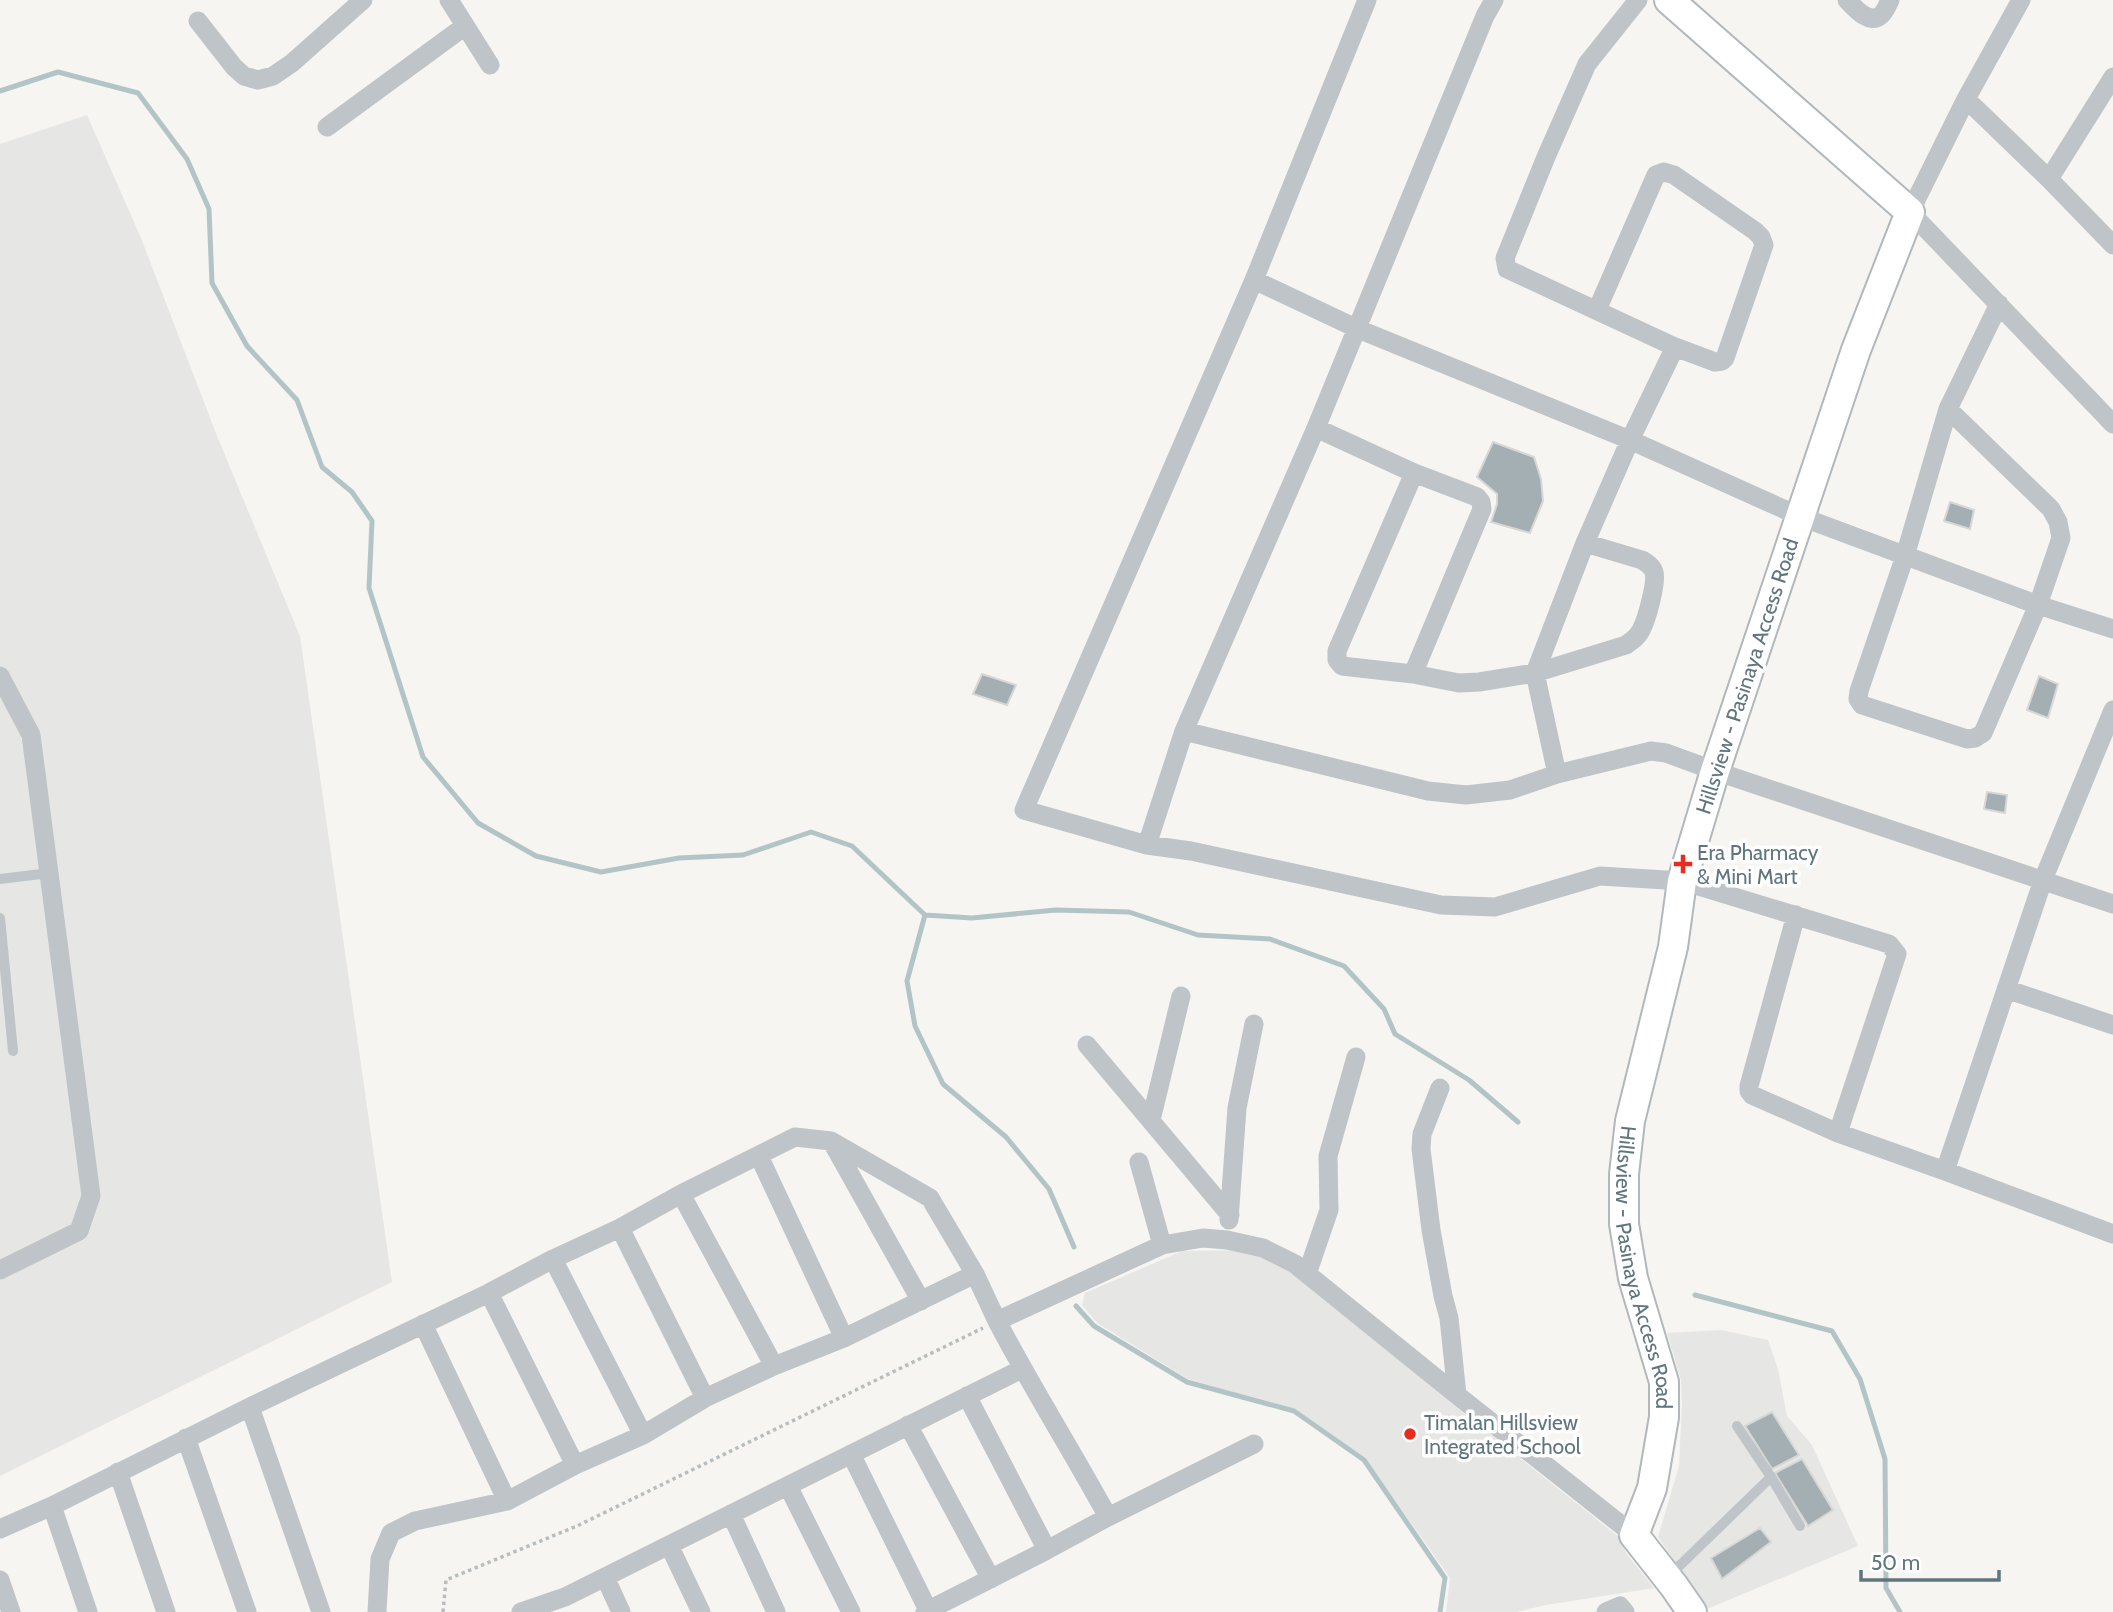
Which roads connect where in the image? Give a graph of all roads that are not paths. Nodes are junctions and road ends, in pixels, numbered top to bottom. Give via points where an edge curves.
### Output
1 (363, 0) edge
2 (449, 0) edge
3 (1367, 0) edge
4 (1494, 0) edge
5 (1638, 0) edge
6 (1669, 0) edge
7 (1847, 0) edge
8 (1890, 0) edge
9 (2021, 0) edge
10 (198, 21) dead end
11 (465, 26) junction
12 (490, 65) dead end
13 (2113, 77) edge
14 (1966, 99) junction
15 (327, 127) dead end
16 (2049, 179) junction
17 (1910, 212) junction
18 (2113, 245) edge
19 (1254, 280) junction
20 (1999, 304) junction
21 (1597, 310) junction
22 (1358, 329) junction
23 (1675, 347) junction
24 (1948, 409) junction
25 (2113, 424) edge
26 (1316, 428) junction
27 (1630, 440) junction
28 (1414, 473) junction
29 (1799, 516) junction
30 (1585, 542) junction
31 (1905, 556) junction
32 (2038, 605) junction
33 (2113, 629) edge
34 (1535, 673) junction
35 (1413, 674) junction
36 (0, 676) edge
37 (2113, 710) edge
38 (1184, 730) junction
39 (1715, 771) junction
40 (1557, 774) junction
41 (1147, 845) junction
42 (49, 873) junction
43 (0, 879) edge
44 (2043, 880) junction
45 (1682, 881) junction
46 (2113, 904) edge
47 (1796, 915) junction
48 (0, 918) edge
49 (2006, 989) junction
50 (1181, 996) dead end
51 (1254, 1024) dead end
52 (2113, 1025) edge
53 (1087, 1045) dead end
54 (13, 1051) dead end
55 (1356, 1057) dead end
56 (1440, 1087) dead end
57 (1151, 1120) junction
58 (1838, 1133) junction
59 (831, 1141) junction
60 (758, 1156) junction
61 (1139, 1162) dead end
62 (1945, 1171) junction
63 (681, 1194) junction
64 (1230, 1215) junction
65 (620, 1228) junction
66 (2113, 1234) edge
67 (1227, 1240) junction
68 (1162, 1245) junction
69 (553, 1259) junction
70 (0, 1270) edge
71 (975, 1274) junction
72 (1307, 1274) junction
73 (489, 1293) junction
74 (921, 1301) junction
75 (997, 1321) junction
76 (423, 1324) junction
77 (844, 1338) junction
78 (774, 1366) junction
79 (1022, 1369) junction
80 (1457, 1395) junction
81 (967, 1396) junction
82 (705, 1398) junction
83 (250, 1407) junction
84 (908, 1425) junction
85 (1737, 1426) dead end
86 (643, 1435) junction
87 (186, 1438) junction
88 (1254, 1444) dead end
89 (851, 1454) junction
90 (575, 1465) junction
91 (118, 1472) junction
92 (1771, 1477) junction
93 (788, 1486) junction
94 (507, 1502) junction
95 (51, 1506) junction
96 (731, 1514) junction
97 (1108, 1517) junction
98 (1800, 1525) dead end
99 (0, 1530) edge
100 (1634, 1535) junction
101 (669, 1545) junction
102 (1047, 1550) junction
103 (605, 1577) junction
104 (1667, 1577) junction
105 (991, 1579) junction
106 (0, 1580) edge
107 (927, 1611) edge
108 (11, 1612) edge
109 (88, 1612) edge
110 (166, 1612) edge
111 (247, 1612) edge
112 (321, 1612) edge
113 (377, 1612) edge
114 (522, 1612) edge
115 (621, 1612) edge
116 (701, 1612) edge
117 (776, 1612) edge
118 (851, 1612) edge
119 (1606, 1612) edge
120 (1625, 1612) edge
121 (1692, 1612) edge

1 - 10 street via 292,63 274,76 258,80 234,67
2 - 11 street
3 - 19 street
4 - 22 street
5 - 21 street via 1587,64 1505,258 1507,269
6 - 17 street
7 - 8 street via 1864,16 1874,18
9 - 14 street
11 - 12 street
11 - 15 street
13 - 16 street
14 - 16 street
14 - 17 street
16 - 18 street
17 - 20 street
17 - 29 street, Hillsview - Pasinaya Access Road
19 - 22 street
19 - 41 street via 1024,810
20 - 24 street
20 - 25 street
21 - 23 street
21 - 23 street via 1656,175 1674,175 1755,230 1764,245 1726,358 1715,362
22 - 26 street
22 - 27 street
23 - 27 street
24 - 31 street
24 - 32 street via 2051,509 2058,522 2061,538
26 - 28 street
26 - 38 street
27 - 29 street
27 - 30 street
28 - 35 street via 1477,497 1482,509
28 - 35 street via 1337,651 1342,667
29 - 31 street
29 - 39 street, Hillsview - Pasinaya Access Road
30 - 34 street
30 - 34 street via 1650,565 1654,584 1642,629 1626,645
31 - 32 street
31 - 32 street via 1859,691 1863,705 1966,739 1975,738 1983,733
32 - 33 street
34 - 35 street via 1459,683
34 - 40 street
36 - 42 street via 31,735
37 - 44 street
38 - 40 street via 1428,791 1490,793
38 - 41 street
39 - 40 street via 1651,751
39 - 44 street
39 - 45 street, Hillsview - Pasinaya Access Road
41 - 45 street via 1441,905 1495,907 1600,876
42 - 43 lane
42 - 70 street via 91,1196 79,1231
44 - 46 street
44 - 49 street
45 - 47 street
45 - 100 street, Hillsview - Pasinaya Access Road via 1673,947 1630,1121 1624,1174 1624,1224 1633,1278 1664,1382 1657,1467
47 - 58 street via 1749,1091
47 - 58 street via 1889,944 1897,954
48 - 54 lane
49 - 52 street
49 - 62 street
50 - 57 street
51 - 64 street via 1237,1108
53 - 57 street
55 - 72 street via 1328,1156 1329,1210
56 - 80 street via 1420,1149 1449,1318
57 - 64 street
58 - 62 street
59 - 60 street via 795,1137
59 - 71 street via 930,1198
59 - 74 street
60 - 63 street
60 - 77 street
61 - 68 street
62 - 66 street
63 - 65 street
63 - 78 street
64 - 67 street
65 - 69 street
65 - 82 street
67 - 68 street via 1203,1238
67 - 72 street via 1279,1255
68 - 75 street
69 - 73 street
69 - 86 street
71 - 74 street
71 - 75 street
72 - 80 street
73 - 76 street
73 - 90 street
74 - 77 street
75 - 79 street
76 - 83 street
76 - 94 street
77 - 78 street
78 - 82 street
79 - 81 street
79 - 97 street
80 - 100 street
81 - 84 street
81 - 102 street
82 - 86 street
83 - 87 street
83 - 112 street
84 - 89 street
84 - 105 street
85 - 92 lane
86 - 90 street
87 - 91 street
87 - 111 street
88 - 97 street
89 - 93 street
89 - 107 street
90 - 94 street
91 - 95 street
91 - 110 street
92 - 98 lane
92 - 104 lane
93 - 96 street
93 - 118 street
94 - 113 street via 415,1521 391,1533 380,1559
95 - 99 street
95 - 109 street
96 - 101 street
96 - 117 street
97 - 102 street
100 - 104 street
101 - 103 street
101 - 116 street
102 - 105 street
103 - 114 street
103 - 115 street
104 - 121 street
105 - 107 street
106 - 108 street
119 - 120 street via 1620,1606

